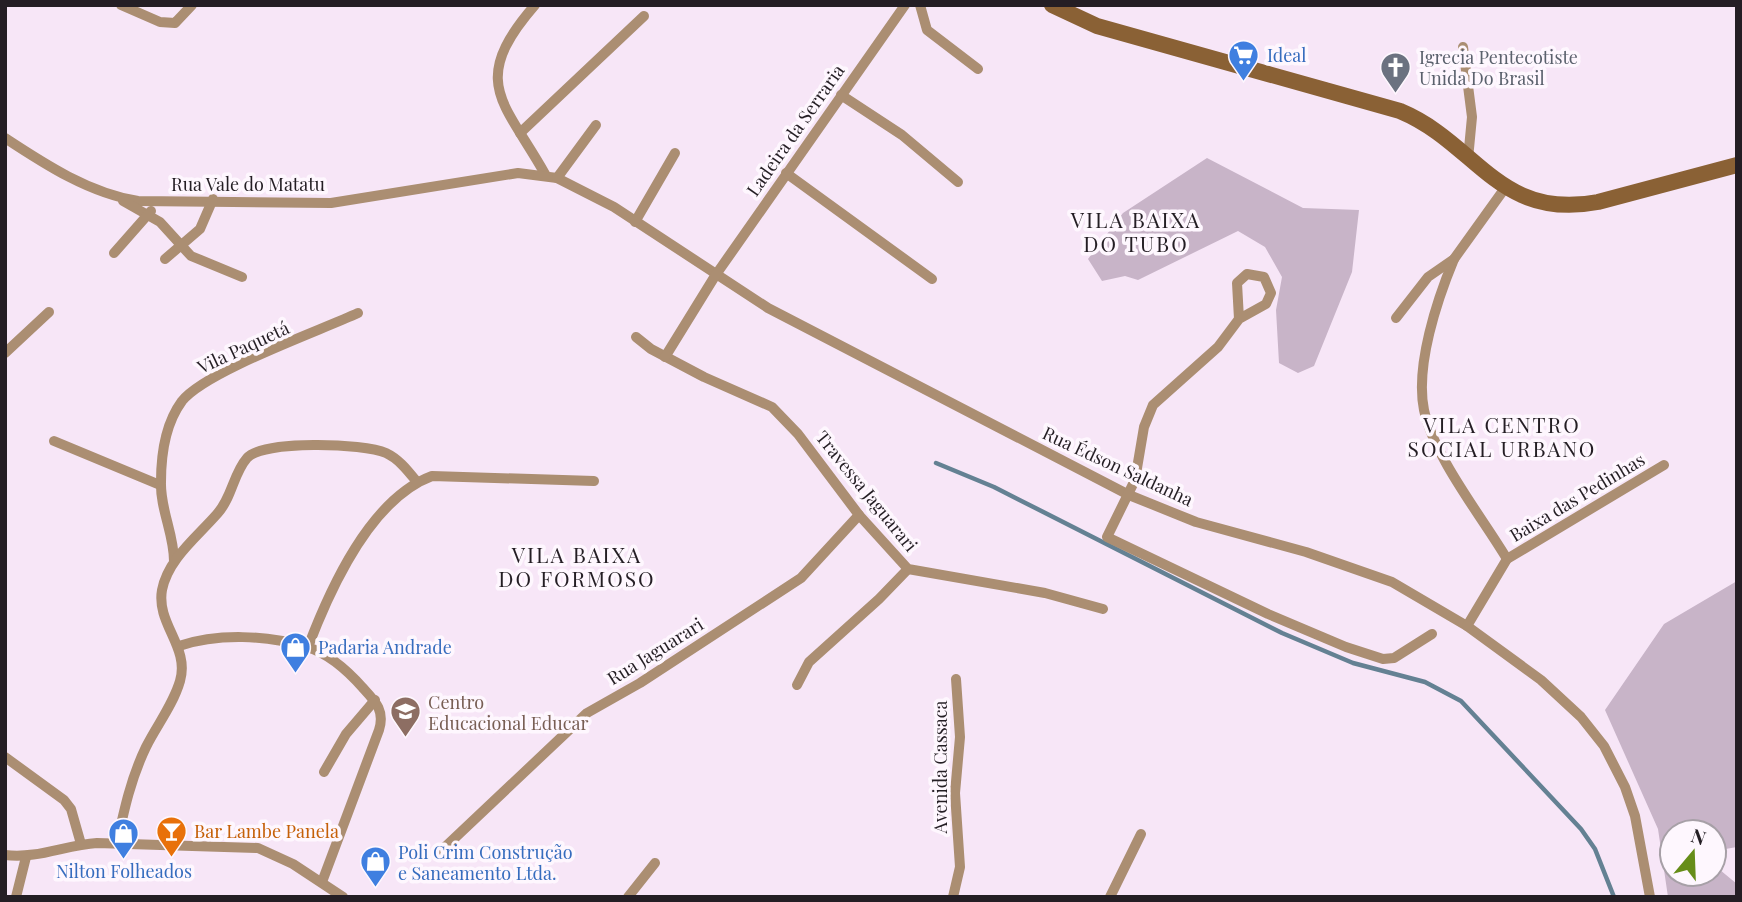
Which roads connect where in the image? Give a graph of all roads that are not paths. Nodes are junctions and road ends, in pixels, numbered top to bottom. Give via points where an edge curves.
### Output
1 (121, 5) edge
2 (192, 5) edge
3 (535, 5) edge
4 (905, 5) edge
5 (920, 5) edge
6 (1052, 5) edge
7 (644, 16) dead end
8 (1464, 47) dead end
9 (978, 69) dead end
10 (841, 96) junction
11 (596, 125) dead end
12 (520, 132) junction
13 (5, 138) edge
14 (675, 153) dead end
15 (1468, 159) junction
16 (1737, 165) edge
17 (786, 173) junction
18 (545, 174) junction
19 (557, 178) junction
20 (958, 182) dead end
21 (1505, 188) junction
22 (117, 198) junction
23 (213, 200) junction
24 (158, 201) junction
25 (148, 216) junction
26 (635, 222) junction
27 (181, 247) junction
28 (114, 253) dead end
29 (165, 259) dead end
30 (1454, 260) junction
31 (715, 276) junction
32 (242, 277) dead end
33 (932, 279) dead end
34 (49, 312) dead end
35 (358, 313) dead end
36 (1396, 318) dead end
37 (1239, 319) dead end
38 (636, 337) dead end
39 (5, 353) edge
40 (665, 357) junction
41 (54, 441) dead end
42 (1664, 465) dead end
43 (594, 481) dead end
44 (417, 482) junction
45 (160, 485) junction
46 (1129, 495) junction
47 (859, 515) junction
48 (1507, 559) junction
49 (174, 561) junction
50 (908, 569) junction
51 (1103, 609) dead end
52 (1467, 626) junction
53 (1432, 634) dead end
54 (179, 646) junction
55 (308, 647) junction
56 (956, 679) dead end
57 (797, 685) dead end
58 (375, 701) junction
59 (5, 757) edge
60 (324, 772) dead end
61 (1141, 834) dead end
62 (117, 843) junction
63 (81, 844) junction
64 (442, 850) dead end
65 (5, 855) edge
66 (26, 858) junction
67 (655, 863) dead end
68 (322, 882) junction
69 (16, 897) edge
70 (343, 897) edge
71 (628, 897) edge
72 (953, 897) edge
73 (1110, 897) edge
74 (1650, 897) edge

1 - 2 street via 160,22 181,20
3 - 12 street via 509,39 498,75 499,100
4 - 10 street, Ladeira da Serraria
5 - 9 street via 928,30
6 - 15 street via 1097,26 1400,111 1434,130
7 - 12 street
8 - 15 street via 1472,117
10 - 17 street, Ladeira da Serraria
10 - 20 street via 902,135
11 - 19 street
12 - 18 street
13 - 22 street, Rua Vale do Matatu via 62,174
14 - 26 street
15 - 21 street
16 - 21 street via 1576,206 1538,202
17 - 31 street, Ladeira da Serraria
17 - 33 street
18 - 19 street, Rua Édson Saldanha
18 - 23 street, Rua Vale do Matatu via 519,173 331,202
19 - 26 street, Rua Édson Saldanha
21 - 30 street
22 - 24 street, Rua Vale do Matatu
22 - 25 street
23 - 24 street, Rua Vale do Matatu
23 - 27 street via 206,220
24 - 25 street
25 - 27 street via 160,222
25 - 28 street
26 - 31 street, Rua Édson Saldanha
27 - 29 street
27 - 32 street via 201,262
30 - 36 street via 1429,277
30 - 48 street via 1440,293 1430,337 1422,390 1424,412 1450,468
31 - 40 street, Ladeira da Serraria
31 - 46 street, Rua Édson Saldanha
34 - 39 street
35 - 45 street, Vila Paquetá via 196,388 169,423
37 - 46 street via 1218,347 1146,416
38 - 40 street, Travessa Jaguarari
40 - 47 street, Travessa Jaguarari via 772,407
41 - 45 street
42 - 48 street, Baixa das Pedinhas
43 - 44 street via 432,476
44 - 49 street via 398,461 372,448 260,450 247,458 220,511
44 - 55 street via 389,506 357,548 334,585
45 - 49 street, Vila Paquetá via 172,529
46 - 52 street, Rua Édson Saldanha via 1196,522 1306,552 1392,582
46 - 53 street via 1107,537 1268,614 1383,659 1395,658
47 - 50 street, Travessa Jaguarari
47 - 64 street, Rua Jaguarari via 801,578 587,713
48 - 52 street
49 - 54 street via 162,601
50 - 51 street, Travessa Jaguarari via 1045,593
50 - 57 street via 809,662
52 - 74 street, Rua Édson Saldanha via 1541,680 1604,746 1626,787 1635,816
54 - 55 street via 218,637
54 - 62 street via 180,683 138,764
55 - 58 street via 345,668
56 - 72 street, Avenida Cassaca via 960,867
58 - 60 street via 346,734
58 - 68 street via 383,720
59 - 63 street via 64,800
61 - 73 street
62 - 63 street
62 - 68 street via 258,848
63 - 66 street
65 - 66 street
66 - 69 street
67 - 71 street
68 - 70 street

